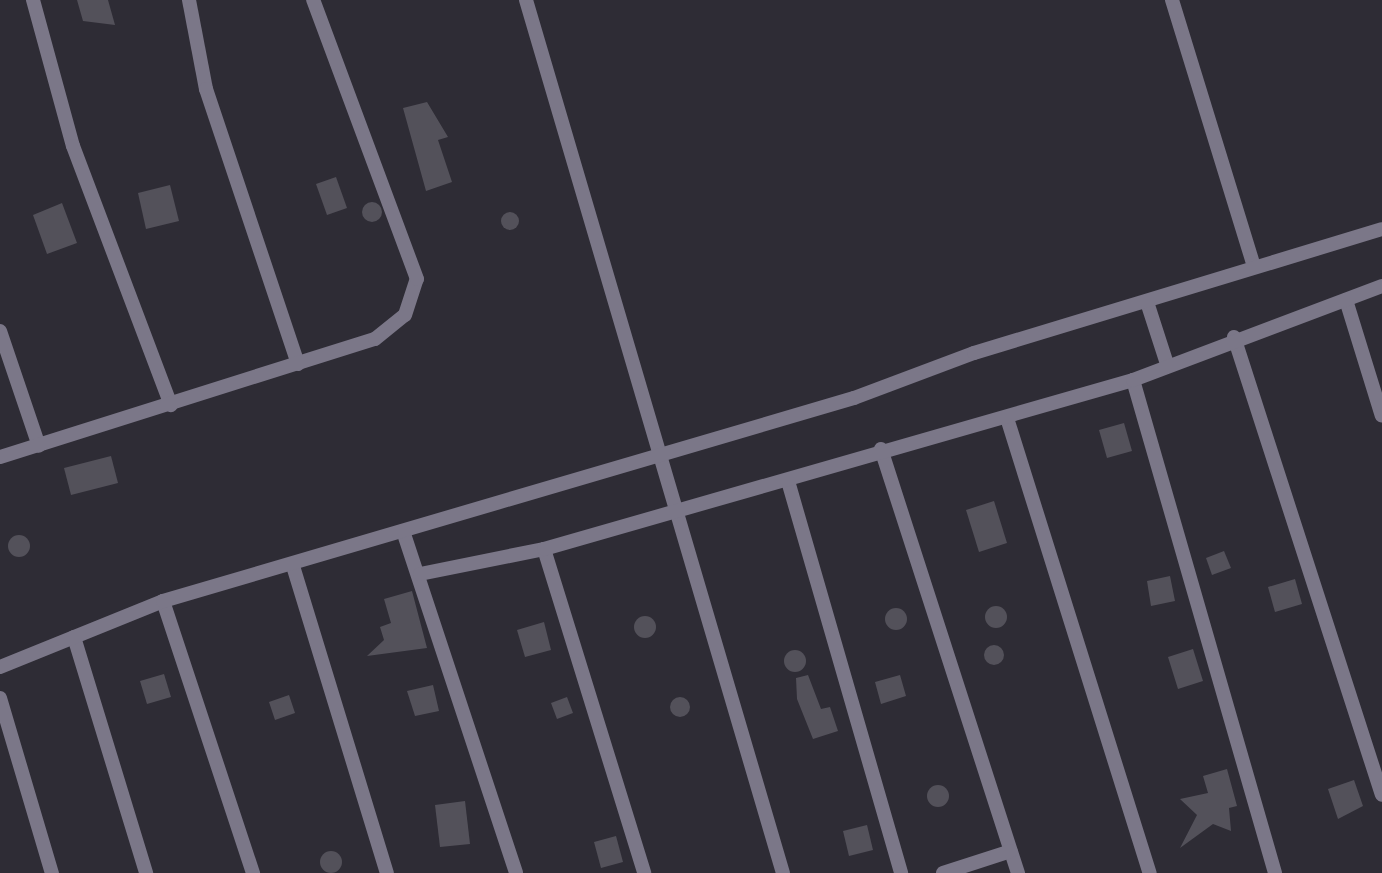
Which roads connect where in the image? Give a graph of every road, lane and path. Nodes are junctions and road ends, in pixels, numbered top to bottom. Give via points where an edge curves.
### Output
1 (33, 0) edge
2 (189, 0) edge
3 (313, 0) edge
4 (526, 0) edge
5 (1172, 0) edge
6 (1382, 229) edge
7 (1254, 266) junction
8 (1382, 286) edge
9 (1346, 300) junction
10 (1147, 302) junction
11 (0, 331) edge
12 (1234, 337) junction
13 (299, 364) junction
14 (1167, 364) junction
15 (1133, 380) junction
16 (171, 405) junction
17 (1382, 416) edge
18 (1007, 418) junction
19 (39, 446) junction
20 (881, 449) junction
21 (660, 453) junction
22 (0, 457) edge
23 (788, 481) junction
24 (677, 506) junction
25 (403, 531) junction
26 (544, 549) junction
27 (293, 566) junction
28 (420, 574) junction
29 (163, 601) junction
30 (74, 637) junction
31 (0, 667) edge
32 (0, 698) edge
33 (1382, 795) edge
34 (1011, 851) junction
35 (52, 873) edge
36 (146, 873) edge
37 (253, 873) edge
38 (387, 873) edge
39 (516, 873) edge
40 (645, 873) edge
41 (783, 873) edge
42 (901, 873) edge
43 (943, 873) edge
44 (1018, 873) edge
45 (1150, 873) edge
46 (1275, 873) edge

1 - 16 street via 73,146
2 - 13 street via 205,89
3 - 13 street via 416,279 405,315 375,339
4 - 21 street
5 - 7 street
6 - 7 street
7 - 10 street
8 - 9 street
9 - 12 street
9 - 17 street
10 - 14 street
10 - 21 street via 974,353 854,398
11 - 19 street
12 - 14 street
12 - 33 street
13 - 16 street
14 - 15 street
15 - 18 street
15 - 46 street
16 - 19 street
18 - 20 street
18 - 45 street
19 - 22 street
20 - 23 street
20 - 34 street
21 - 24 street
21 - 25 street
23 - 24 street
23 - 42 street
24 - 26 street
24 - 41 street
25 - 27 street
25 - 28 street
26 - 28 street
26 - 40 street
27 - 29 street
27 - 38 street
28 - 39 street
29 - 30 street
29 - 37 street
30 - 31 street
30 - 36 street
32 - 35 street
34 - 43 street
34 - 44 street

